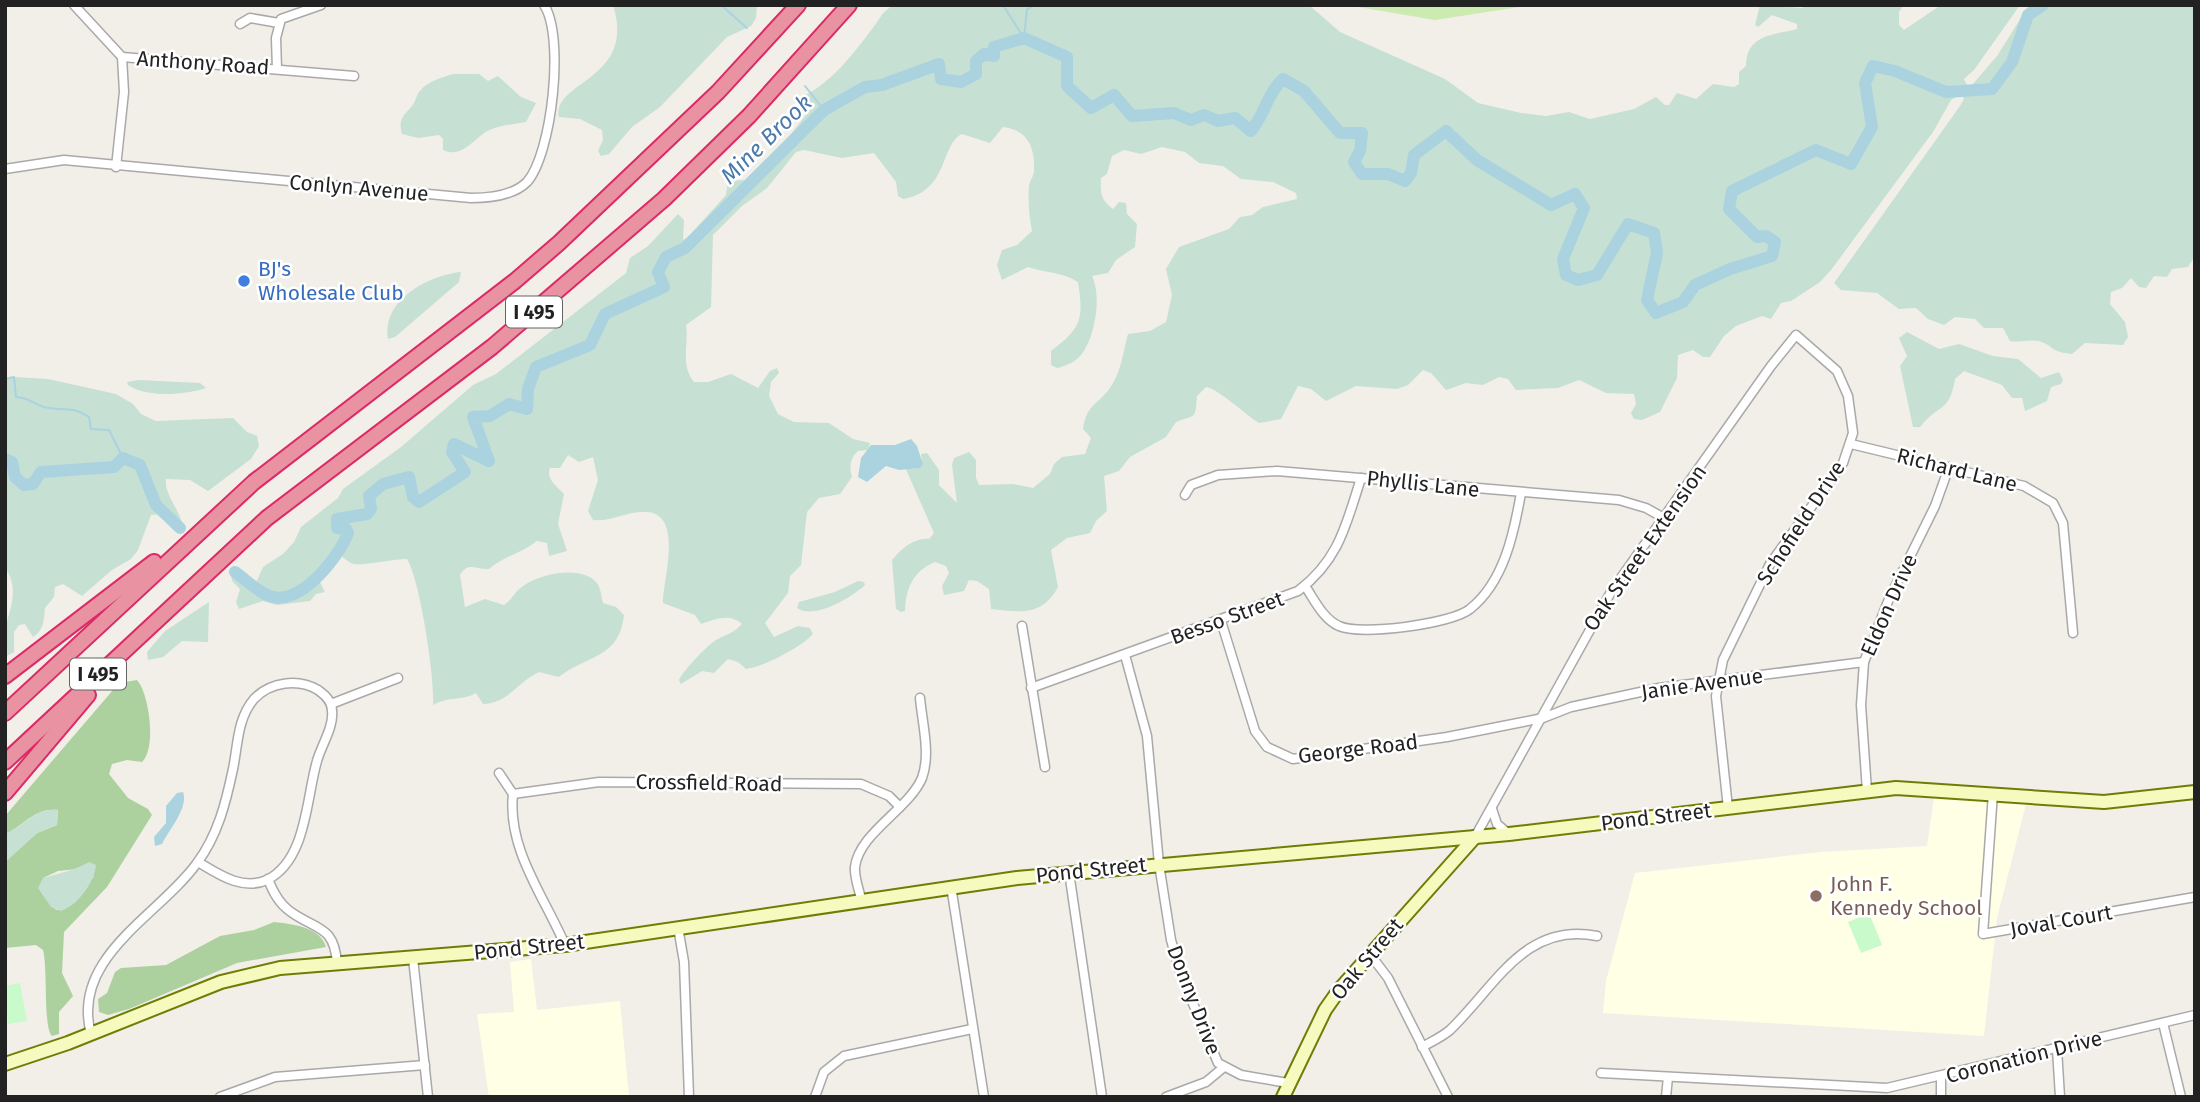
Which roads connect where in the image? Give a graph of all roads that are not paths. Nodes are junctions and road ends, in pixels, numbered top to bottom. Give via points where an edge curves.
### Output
1 (74, 5) edge
2 (321, 5) edge
3 (544, 5) edge
4 (798, 5) edge
5 (849, 5) edge
6 (240, 23) dead end
7 (278, 23) junction
8 (122, 57) junction
9 (277, 69) junction
10 (354, 76) dead end
11 (117, 167) junction
12 (5, 169) edge
13 (1796, 335) joint
14 (1851, 444) junction
15 (1949, 467) junction
16 (1361, 478) junction
17 (1521, 493) junction
18 (1185, 495) dead end
19 (1664, 518) junction
20 (208, 522) junction
21 (1305, 586) junction
22 (191, 587) junction
23 (1221, 621) junction
24 (1022, 626) dead end
25 (2073, 633) dead end
26 (1125, 655) junction
27 (1864, 662) junction
28 (5, 676) edge
29 (398, 678) dead end
30 (1717, 680) junction
31 (1031, 688) junction
32 (920, 698) dead end
33 (331, 704) junction
34 (5, 713) edge
35 (1543, 718) junction
36 (5, 762) edge
37 (1045, 767) dead end
38 (499, 773) dead end
39 (1867, 791) junction
40 (2195, 792) edge
41 (5, 793) edge
42 (1993, 793) junction
43 (513, 794) junction
44 (900, 807) junction
45 (1728, 808) junction
46 (1492, 809) junction
47 (1509, 834) junction
48 (1475, 837) junction
49 (1440, 840) junction
50 (198, 862) junction
51 (1451, 863) junction
52 (1159, 864) junction
53 (1069, 872) junction
54 (268, 879) junction
55 (951, 886) junction
56 (2195, 897) edge
57 (861, 899) junction
58 (678, 928) junction
59 (1597, 936) dead end
60 (565, 945) junction
61 (1369, 953) junction
62 (413, 958) junction
63 (337, 963) junction
64 (2195, 1015) edge
65 (2163, 1023) junction
66 (972, 1029) junction
67 (91, 1034) junction
68 (1422, 1047) junction
69 (2057, 1049) junction
70 (5, 1064) edge
71 (425, 1065) junction
72 (1224, 1067) junction
73 (1601, 1073) dead end
74 (1668, 1077) junction
75 (1941, 1077) junction
76 (1288, 1083) junction
77 (220, 1097) edge
78 (428, 1097) edge
79 (689, 1097) edge
80 (815, 1097) edge
81 (984, 1097) edge
82 (1101, 1097) edge
83 (1166, 1097) edge
84 (1283, 1097) edge
85 (1448, 1097) edge
86 (1665, 1097) edge
87 (1941, 1097) edge
88 (2060, 1097) edge
89 (2181, 1097) edge

1 - 8 street, Anthony Road
2 - 7 street via 284,16
3 - 11 street, Conlyn Avenue via 554,41 549,133 537,169 525,184 507,194 471,198
4 - 20 highway, I 495 via 709,101 559,243
5 - 22 highway, I 495 via 749,116 654,208 492,347 277,510
6 - 7 street via 250,18
7 - 9 street
8 - 9 street, Anthony Road
8 - 11 street via 125,70
9 - 10 street, Anthony Road
11 - 12 street, Conlyn Avenue via 64,160
13 - 14 street, Schofield Drive via 1837,371 1853,424
13 - 19 street, Oak Street Extension
14 - 15 street, Richard Lane
14 - 30 street, Schofield Drive via 1843,463 1770,564
15 - 25 street, Richard Lane via 2034,489 2057,509 2063,523
15 - 27 street, Eldon Drive
16 - 17 street, Phyllis Lane
16 - 18 street, Phyllis Lane via 1250,471 1198,482
16 - 21 street, Besso Street via 1341,541
17 - 19 street, Phyllis Lane via 1619,500
17 - 21 street via 1504,561 1484,593 1461,614 1354,630 1331,621
19 - 35 street, Oak Street Extension via 1584,635
20 - 28 highway
20 - 34 highway, I 495
21 - 23 street, Besso Street
22 - 36 highway, I 495
22 - 41 highway via 99,683
23 - 26 street, Besso Street
23 - 35 street, George Road via 1255,731 1267,747 1282,756 1326,756
24 - 31 street
26 - 31 street, Besso Street
26 - 52 street, Donny Drive via 1147,736
27 - 30 street, Janie Avenue
27 - 39 street, Eldon Drive via 1861,705
29 - 33 street
30 - 35 street, Janie Avenue via 1571,707
30 - 45 street, Schofield Drive
31 - 37 street
32 - 44 street via 924,770
33 - 50 street via 316,689 297,684 271,687 253,701 240,727 220,820
33 - 54 street via 332,719 297,841 286,863
35 - 46 street, Oak Street Extension
38 - 43 street
39 - 42 main road, Pond Street
39 - 45 main road, Pond Street
40 - 42 main road, Pond Street via 2104,802
42 - 56 street, Joval Court via 1983,934
43 - 44 street, Crossfield Road via 599,782 861,784 889,796
43 - 60 street via 514,836
44 - 57 street via 859,855 855,874
45 - 47 main road, Pond Street
46 - 47 street via 1497,824
46 - 48 street, Oak Street Extension
47 - 48 main road, Pond Street
48 - 49 main road, Pond Street
48 - 51 main road, Oak Street
49 - 51 main road via 1449,849
49 - 52 main road, Pond Street
50 - 54 street via 237,882
50 - 67 street via 109,956 87,1006
51 - 61 main road, Oak Street
52 - 53 main road, Pond Street
52 - 72 street, Donny Drive via 1165,914 1181,975 1213,1055
53 - 55 main road, Pond Street
53 - 82 street
54 - 63 street via 287,909 328,934
55 - 57 main road, Pond Street
55 - 66 street
57 - 58 main road, Pond Street
58 - 60 main road, Pond Street
58 - 79 street via 684,962
59 - 68 street via 1572,932 1542,941 1511,962 1448,1031
60 - 62 main road, Pond Street
61 - 68 street via 1388,978
61 - 76 main road, Oak Street via 1325,1010
62 - 63 main road, Pond Street
62 - 71 street
63 - 67 main road, Pond Street via 270,969 235,978
64 - 65 street, Coronation Drive
65 - 69 street, Coronation Drive
65 - 89 street
66 - 80 street via 844,1056 824,1072
66 - 81 street
67 - 70 main road, Pond Street
68 - 85 street
69 - 75 street, Coronation Drive
69 - 88 street
71 - 77 street via 275,1077
71 - 78 street
72 - 76 street, Donny Drive via 1241,1075
72 - 83 street via 1206,1082
73 - 74 street, Coronation Drive
74 - 75 street, Coronation Drive via 1870,1088
74 - 86 street
75 - 87 street
76 - 84 main road, Oak Street

